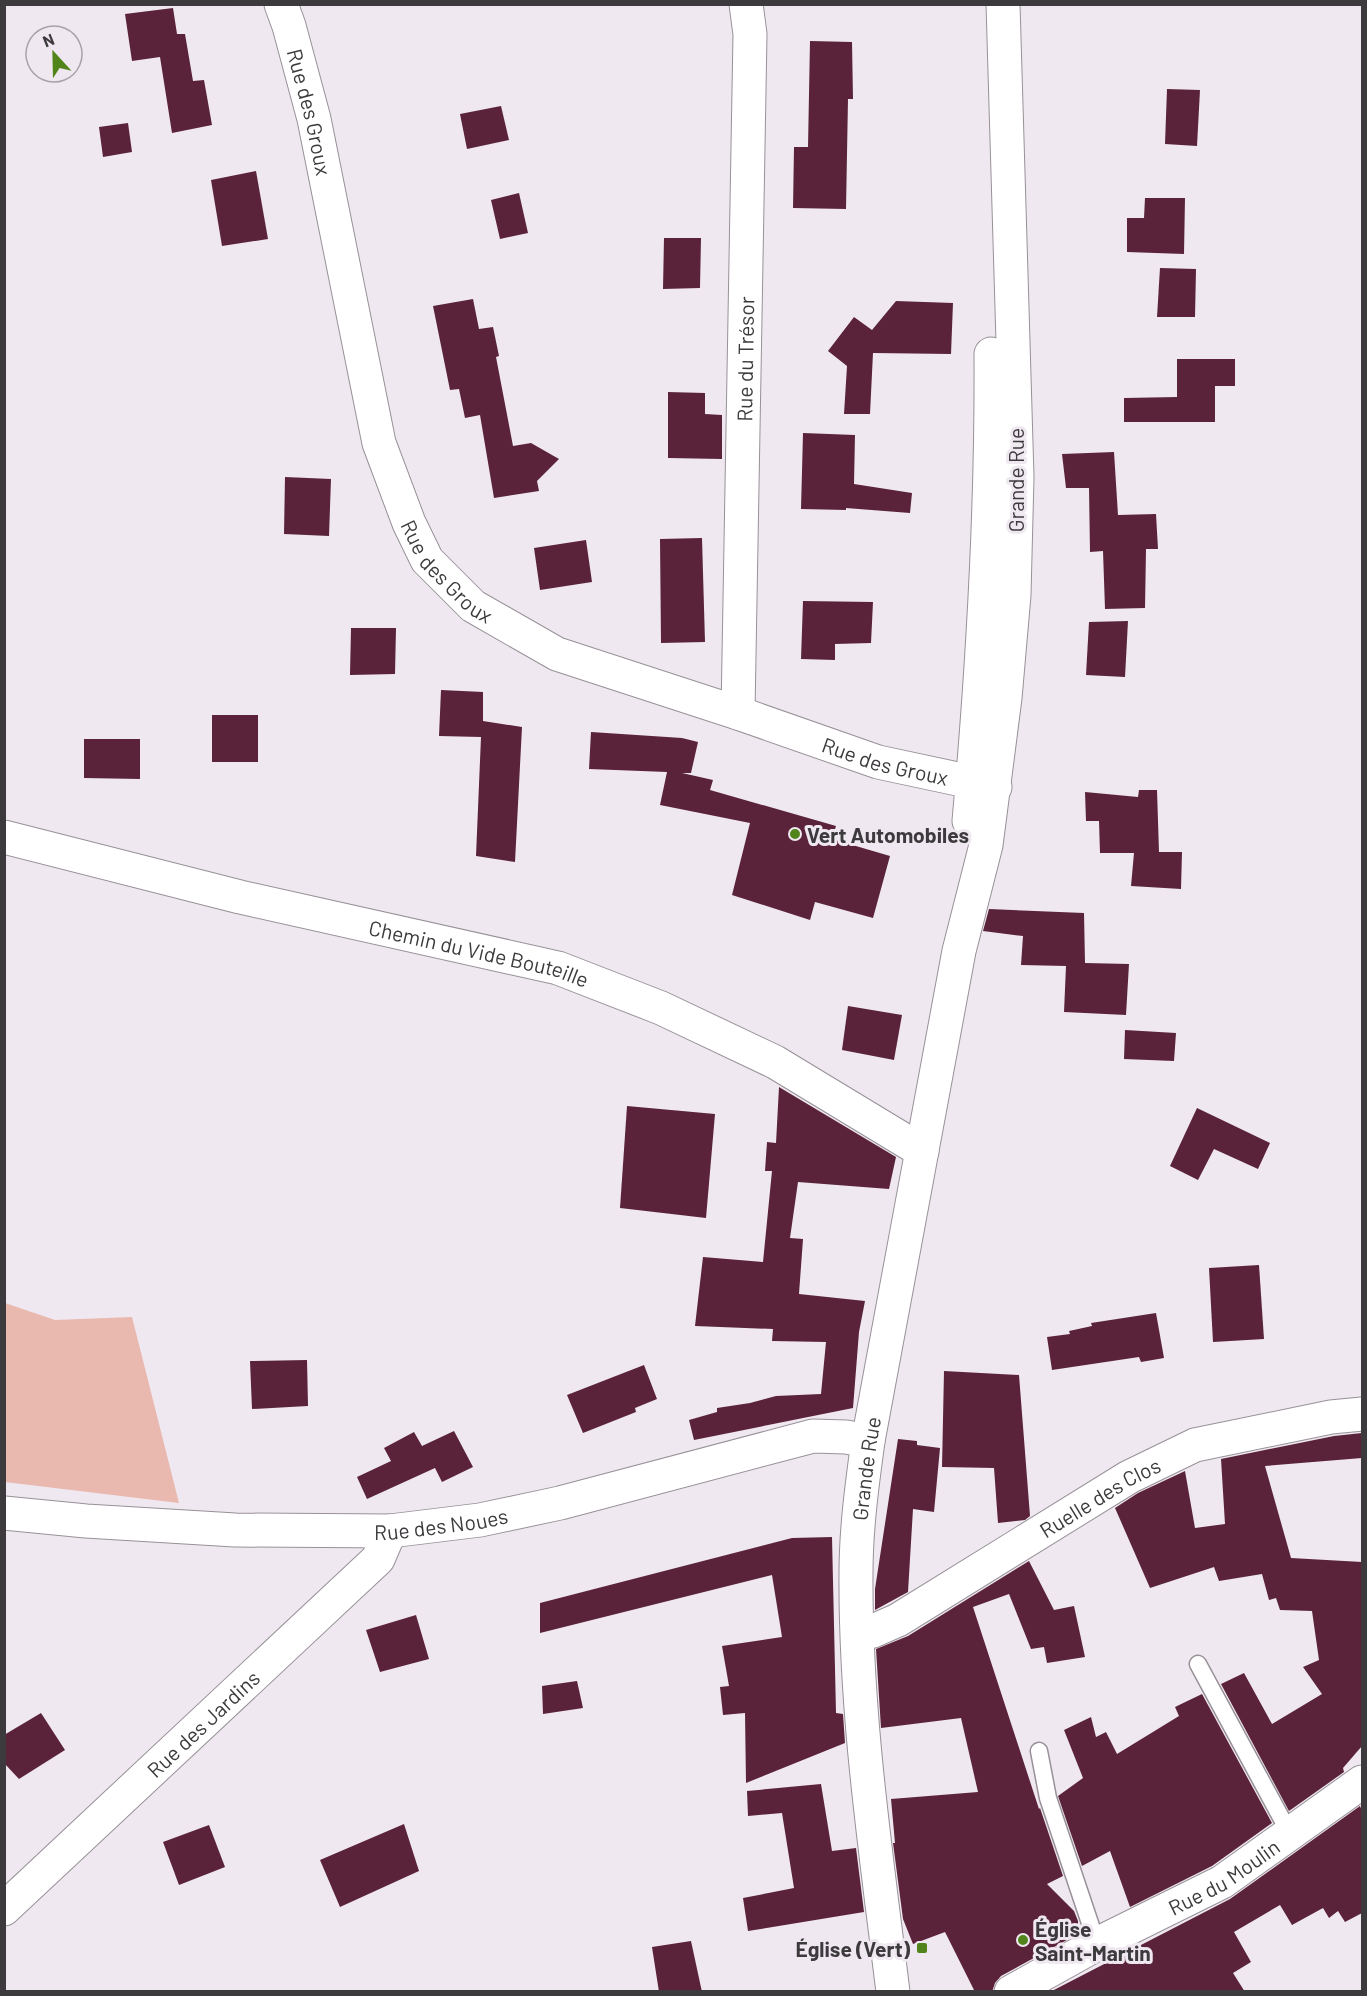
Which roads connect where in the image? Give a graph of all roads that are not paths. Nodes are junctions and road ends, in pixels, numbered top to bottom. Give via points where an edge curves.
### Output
1 (281, 4) edge
2 (746, 4) edge
3 (1002, 4) edge
4 (738, 713) junction
5 (984, 784) junction
6 (4, 837) edge
7 (922, 1151) junction
8 (1362, 1414) edge
9 (868, 1441) junction
10 (4, 1513) edge
11 (390, 1531) junction
12 (858, 1634) junction
13 (1198, 1664) dead end
14 (1039, 1751) dead end
15 (1362, 1782) edge
16 (1290, 1834) junction
17 (4, 1909) edge
18 (1097, 1944) junction
19 (893, 1992) edge
20 (1011, 1992) edge

1 - 4 street, Rue des Groux via 314,119 379,443 427,560 473,606 556,654
2 - 4 street, Rue du Trésor via 750,34
3 - 5 street, Grande Rue via 990,195 991,470
4 - 5 street, Rue des Groux via 878,762
5 - 7 street, Grande Rue via 959,951
6 - 7 street, Chemin du Vide Bouteille via 240,897 558,968 661,1008 775,1062
7 - 9 street, Grande Rue
8 - 12 street, Ruelle des Clos via 1195,1445 1130,1477 898,1620
9 - 11 street, Rue des Noues via 813,1436 549,1505 480,1520
9 - 12 street, Grande Rue via 859,1511
10 - 11 street, Rue des Noues via 235,1530
11 - 17 street, Rue des Jardins via 378,1559
12 - 19 street, Grande Rue via 873,1833
13 - 16 lane
14 - 18 lane via 1048,1798
15 - 16 street, Rue du Moulin
16 - 18 street, Rue du Moulin via 1222,1882
18 - 20 street, Rue du Moulin

